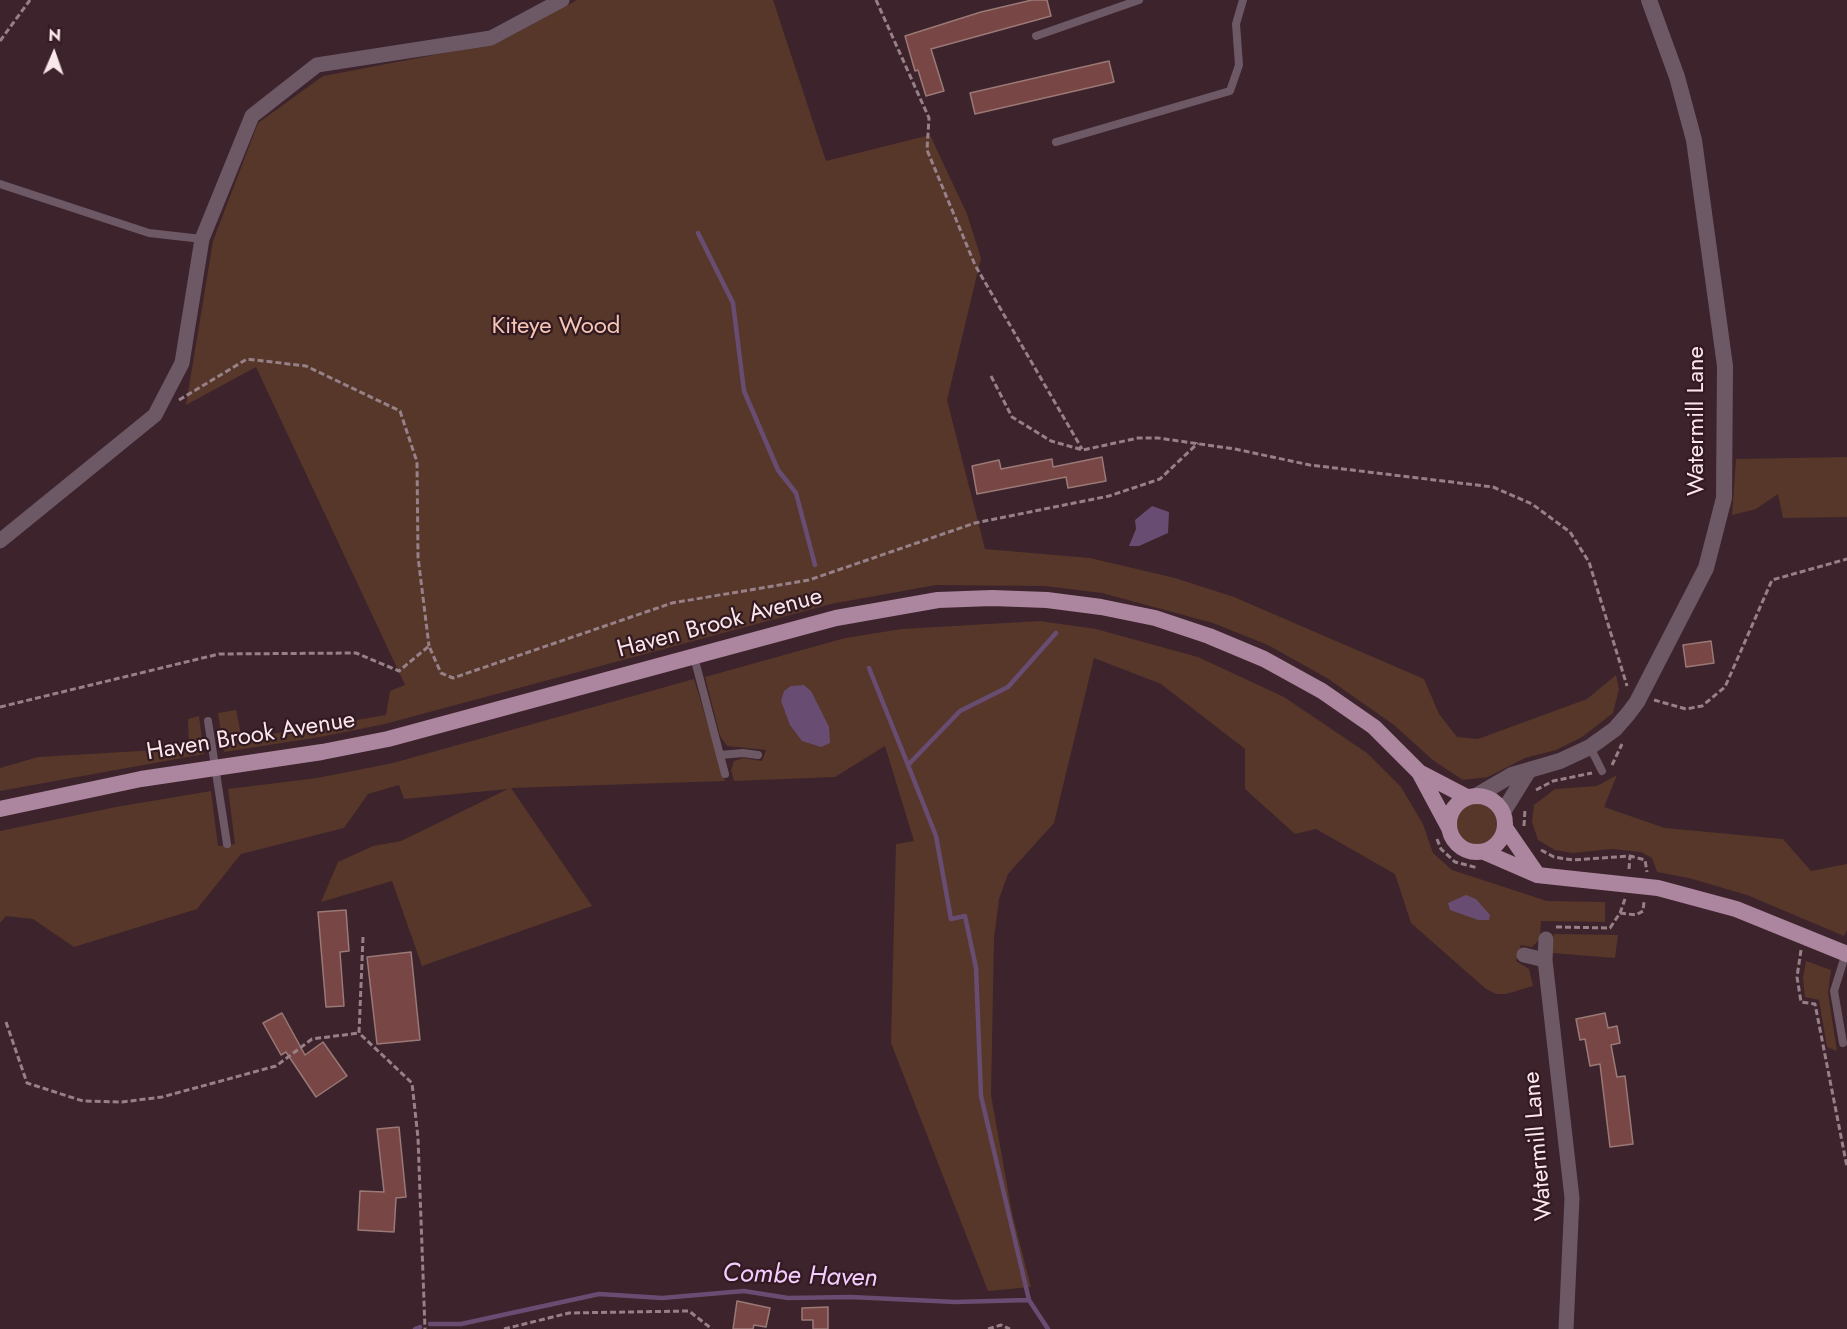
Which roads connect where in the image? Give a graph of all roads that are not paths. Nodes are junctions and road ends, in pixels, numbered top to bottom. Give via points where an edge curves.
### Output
1 (562, 0) edge
2 (1139, 0) edge
3 (1243, 0) edge
4 (1649, 0) edge
5 (1036, 36) dead end
6 (1056, 142) dead end
7 (0, 184) edge
8 (202, 239) junction
9 (0, 541) edge
10 (693, 656) junction
11 (208, 721) dead end
12 (1590, 747) junction
13 (720, 755) junction
14 (758, 755) dead end
15 (215, 768) junction
16 (1529, 770) junction
17 (1602, 771) road end
18 (1419, 772) junction
19 (725, 774) dead end
20 (1472, 796) junction
21 (0, 809) edge
22 (1504, 820) junction
23 (1441, 829) junction
24 (227, 844) dead end
25 (1485, 852) junction
26 (1537, 875) junction
27 (1546, 939) road end
28 (1847, 953) edge
29 (1524, 955) dead end
30 (1545, 960) junction
31 (1843, 1043) dead end
32 (1566, 1329) edge

1 - 8 street via 490,38 317,66 252,116
2 - 5 lane
3 - 6 lane via 1236,24 1239,65 1230,91
4 - 12 street, Watermill Lane via 1677,77 1694,140 1725,366 1724,498 1706,568 1637,702 1615,729
7 - 8 lane via 149,233
8 - 9 street via 182,363 155,416
10 - 13 lane
10 - 15 main road, Haven Brook Avenue via 388,739
10 - 18 main road, Haven Brook Avenue via 836,618 938,600 1047,600 1101,607 1155,618 1264,659 1322,691 1374,727
11 - 15 lane
12 - 16 street, Watermill Lane
12 - 17 lane
13 - 14 lane
13 - 19 lane
15 - 21 main road, Haven Brook Avenue via 141,779
15 - 24 lane
16 - 20 street, Watermill Lane
16 - 22 street
18 - 20 main road, Haven Brook Avenue
18 - 23 main road, Haven Brook Avenue
20 - 22 main road via 1492,800
20 - 23 main road via 1454,808
22 - 25 main road via 1498,843
22 - 26 main road
23 - 25 main road via 1461,847
25 - 26 main road
26 - 28 main road via 1658,888 1736,909
27 - 30 street, Watermill Lane
28 - 31 lane via 1834,992
29 - 30 street
30 - 32 street, Watermill Lane via 1572,1198

